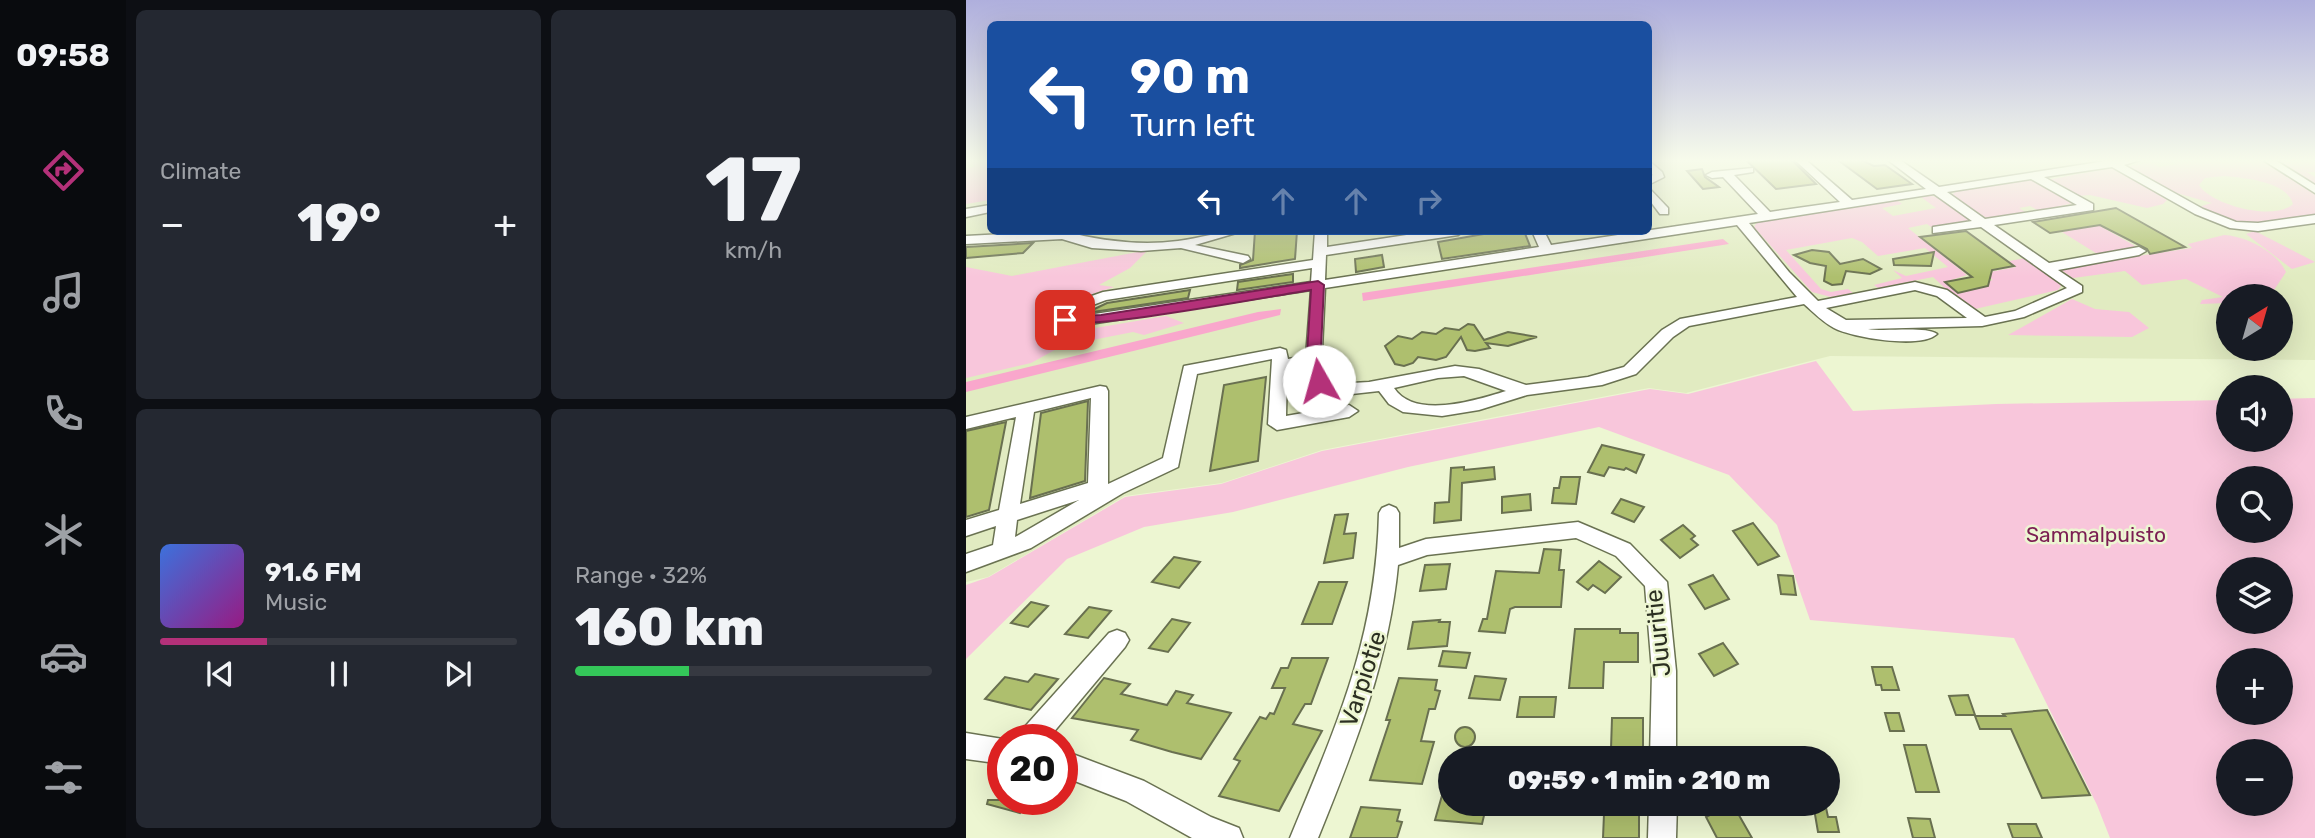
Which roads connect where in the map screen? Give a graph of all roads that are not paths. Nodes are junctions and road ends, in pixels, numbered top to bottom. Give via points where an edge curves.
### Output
1 (1655, 199) edge
2 (1751, 199) edge
3 (1844, 199) edge
4 (1880, 199) edge
5 (1950, 199) edge
6 (2075, 199) edge
7 (2176, 199) edge
8 (1850, 204) junction
9 (987, 210) edge
10 (966, 213) edge
11 (1767, 216) junction
12 (2315, 219) edge
13 (1740, 220) junction
14 (1985, 223) junction
15 (1680, 230) junction
16 (1937, 230) dead end
17 (1652, 232) edge
18 (1220, 235) edge
19 (1247, 235) edge
20 (1321, 235) edge
21 (1408, 235) edge
22 (1540, 235) edge
23 (1604, 236) edge
24 (1047, 237) edge
25 (966, 240) edge
26 (1179, 245) junction
27 (1547, 250) junction
28 (2139, 251) dead end
29 (1319, 257) junction
30 (1243, 259) junction
31 (2051, 267) junction
32 (1240, 274) junction
33 (1318, 285) junction
34 (1812, 302) junction
35 (2019, 314) junction
36 (1982, 322) junction
37 (1839, 325) junction
38 (1314, 359) junction
39 (1279, 365) junction
40 (1384, 384) junction
41 (1525, 390) junction
42 (1026, 407) junction
43 (1349, 411) dead end
44 (966, 423) edge
45 (1100, 491) junction
46 (1389, 513) dead end
47 (1008, 515) junction
48 (966, 528) edge
49 (1002, 551) junction
50 (1391, 559) junction
51 (966, 564) edge
52 (1117, 640) dead end
53 (1044, 724) edge
54 (966, 746) edge
55 (1663, 746) edge
56 (987, 749) edge
57 (1078, 769) edge
58 (1662, 816) edge
59 (1229, 838) edge
60 (1304, 838) edge
61 (1662, 838) edge

1 - 15 street
2 - 11 street
3 - 8 street
4 - 8 street
5 - 14 street
6 - 14 street via 2089,207
7 - 12 street via 2237,226
8 - 11 street
9 - 10 street
11 - 13 street
13 - 15 street
13 - 34 street
14 - 16 street
14 - 31 street
15 - 17 street
18 - 26 street
19 - 30 street
20 - 29 street
21 - 29 street
22 - 27 street
23 - 27 street
24 - 25 street
24 - 26 street via 1112,246
26 - 30 street
27 - 33 street
28 - 31 street
29 - 32 street
29 - 33 street
30 - 32 street
31 - 35 street via 2077,289
32 - 33 street via 1103,296 1072,308 1065,320
33 - 38 street
34 - 36 street via 1914,286 1942,293
34 - 37 street
34 - 41 street via 1685,322 1669,328 1622,375
35 - 36 street
35 - 37 street via 1989,330 1942,334 1878,336
36 - 37 street
38 - 39 street
38 - 40 street via 1319,381 1330,386 1348,389
39 - 43 street via 1277,424
39 - 45 street via 1280,353 1191,370 1171,461
40 - 41 street via 1454,371 1476,372
40 - 41 street via 1395,401 1429,412 1502,400
42 - 44 street
42 - 45 street via 1100,391
42 - 47 street
45 - 47 street
45 - 49 street
46 - 50 street, Varpiotie
47 - 48 street
47 - 49 street
49 - 51 street
50 - 55 street, Juuritie via 1426,547 1578,530 1623,550 1656,582 1664,671
50 - 60 street, Varpiotie via 1370,667
52 - 53 street
54 - 56 street
57 - 59 street
58 - 61 street

